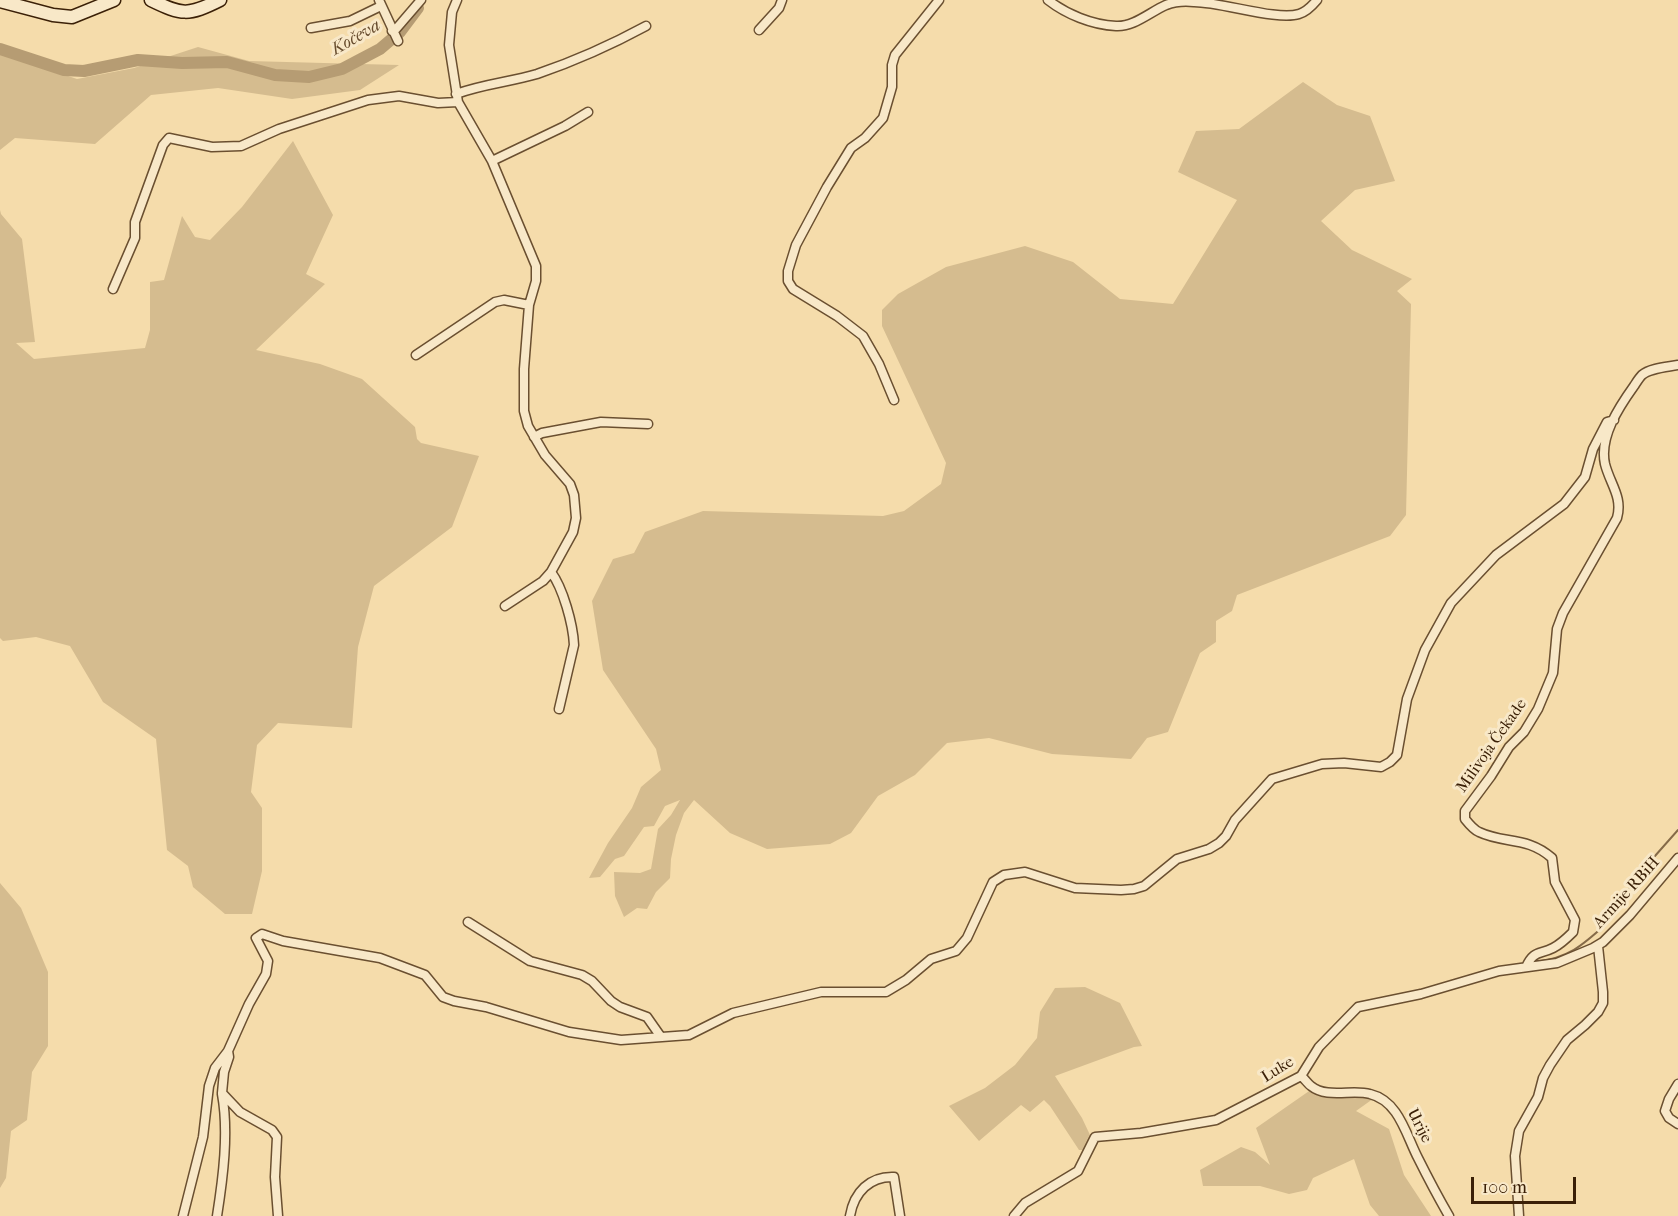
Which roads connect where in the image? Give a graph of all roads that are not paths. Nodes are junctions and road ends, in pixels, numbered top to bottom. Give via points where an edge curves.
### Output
1 (114, 0) edge
2 (151, 0) edge
3 (220, 0) edge
4 (421, 0) edge
5 (457, 0) edge
6 (782, 0) edge
7 (939, 0) edge
8 (1048, 0) edge
9 (1317, 0) edge
10 (0, 1) edge
11 (380, 3) edge
12 (646, 26) dead end
13 (311, 28) dead end
14 (759, 30) dead end
15 (457, 98) junction
16 (588, 112) dead end
17 (492, 161) junction
18 (113, 289) dead end
19 (529, 305) junction
20 (416, 355) dead end
21 (1678, 365) edge
22 (894, 400) dead end
23 (1614, 420) junction
24 (648, 424) dead end
25 (534, 437) junction
26 (551, 572) junction
27 (505, 606) dead end
28 (559, 709) dead end
29 (1678, 858) edge
30 (468, 922) dead end
31 (1598, 946) junction
32 (1526, 966) junction
33 (661, 1037) junction
34 (228, 1051) junction
35 (1301, 1077) junction
36 (1678, 1084) edge
37 (222, 1093) junction
38 (1678, 1124) edge
39 (183, 1216) edge
40 (217, 1216) edge
41 (278, 1216) edge
42 (850, 1216) edge
43 (900, 1216) edge
44 (1014, 1216) edge
45 (1449, 1216) edge
46 (1519, 1216) edge

1 - 10 main road via 72,17
2 - 3 main road via 167,8 192,12
4 - 11 street via 396,29 395,36
5 - 15 street via 449,45
6 - 14 street
7 - 22 street via 895,55 892,87 883,118 851,148 796,245 788,271 793,289 863,336
8 - 9 street via 1080,17 1124,26 1169,4 1191,1 1293,16
11 - 13 street via 350,21
12 - 15 street via 556,67 470,89
15 - 17 street
15 - 18 street via 438,103 399,96 362,101 241,146 212,147 169,138
16 - 17 street
17 - 19 street via 536,266
19 - 20 street via 495,302
19 - 25 street via 523,391 524,411
21 - 23 street, Milivoja Čekade via 1642,375
23 - 32 street, Milivoja Čekade via 1604,453 1619,497 1617,518 1563,613 1557,629 1553,673 1538,709 1464,814 1480,833 1518,840 1552,858 1555,882 1575,920 1573,932 1552,949 1536,952
23 - 33 street via 1607,422 1584,477 1564,504 1496,555 1451,603 1425,650 1407,699 1397,755 1390,762 1381,767 1322,764 1272,779 1219,843 1177,859 1144,886 1134,889 1075,888 1025,872 1004,875 993,882 967,938 956,951 931,959 886,992 821,992 733,1013 689,1035
24 - 25 street via 601,422
25 - 26 street via 574,495 573,532
26 - 27 street
26 - 28 street via 574,645
29 - 31 street, Armije RBiH
30 - 33 street via 530,961 582,975 620,1007 647,1017
31 - 32 street, Luke via 1570,959
31 - 46 street via 1603,1003 1585,1026 1567,1040 1550,1065 1519,1131 1515,1156
32 - 35 street, Luke via 1358,1007 1319,1047
33 - 34 street via 621,1040 569,1032 443,997 425,975 380,958 284,942 262,934 256,938 268,961 266,974
34 - 37 street
34 - 39 street via 215,1068 209,1086 203,1137
35 - 44 street, Luke via 1216,1120 1095,1137 1078,1171 1026,1203
35 - 45 street, Urije via 1318,1090 1365,1093 1384,1100 1403,1124
36 - 38 street via 1665,1111
37 - 40 street via 226,1113
37 - 41 street via 240,1112 272,1130 277,1137
42 - 43 street via 861,1188 882,1177 894,1177

